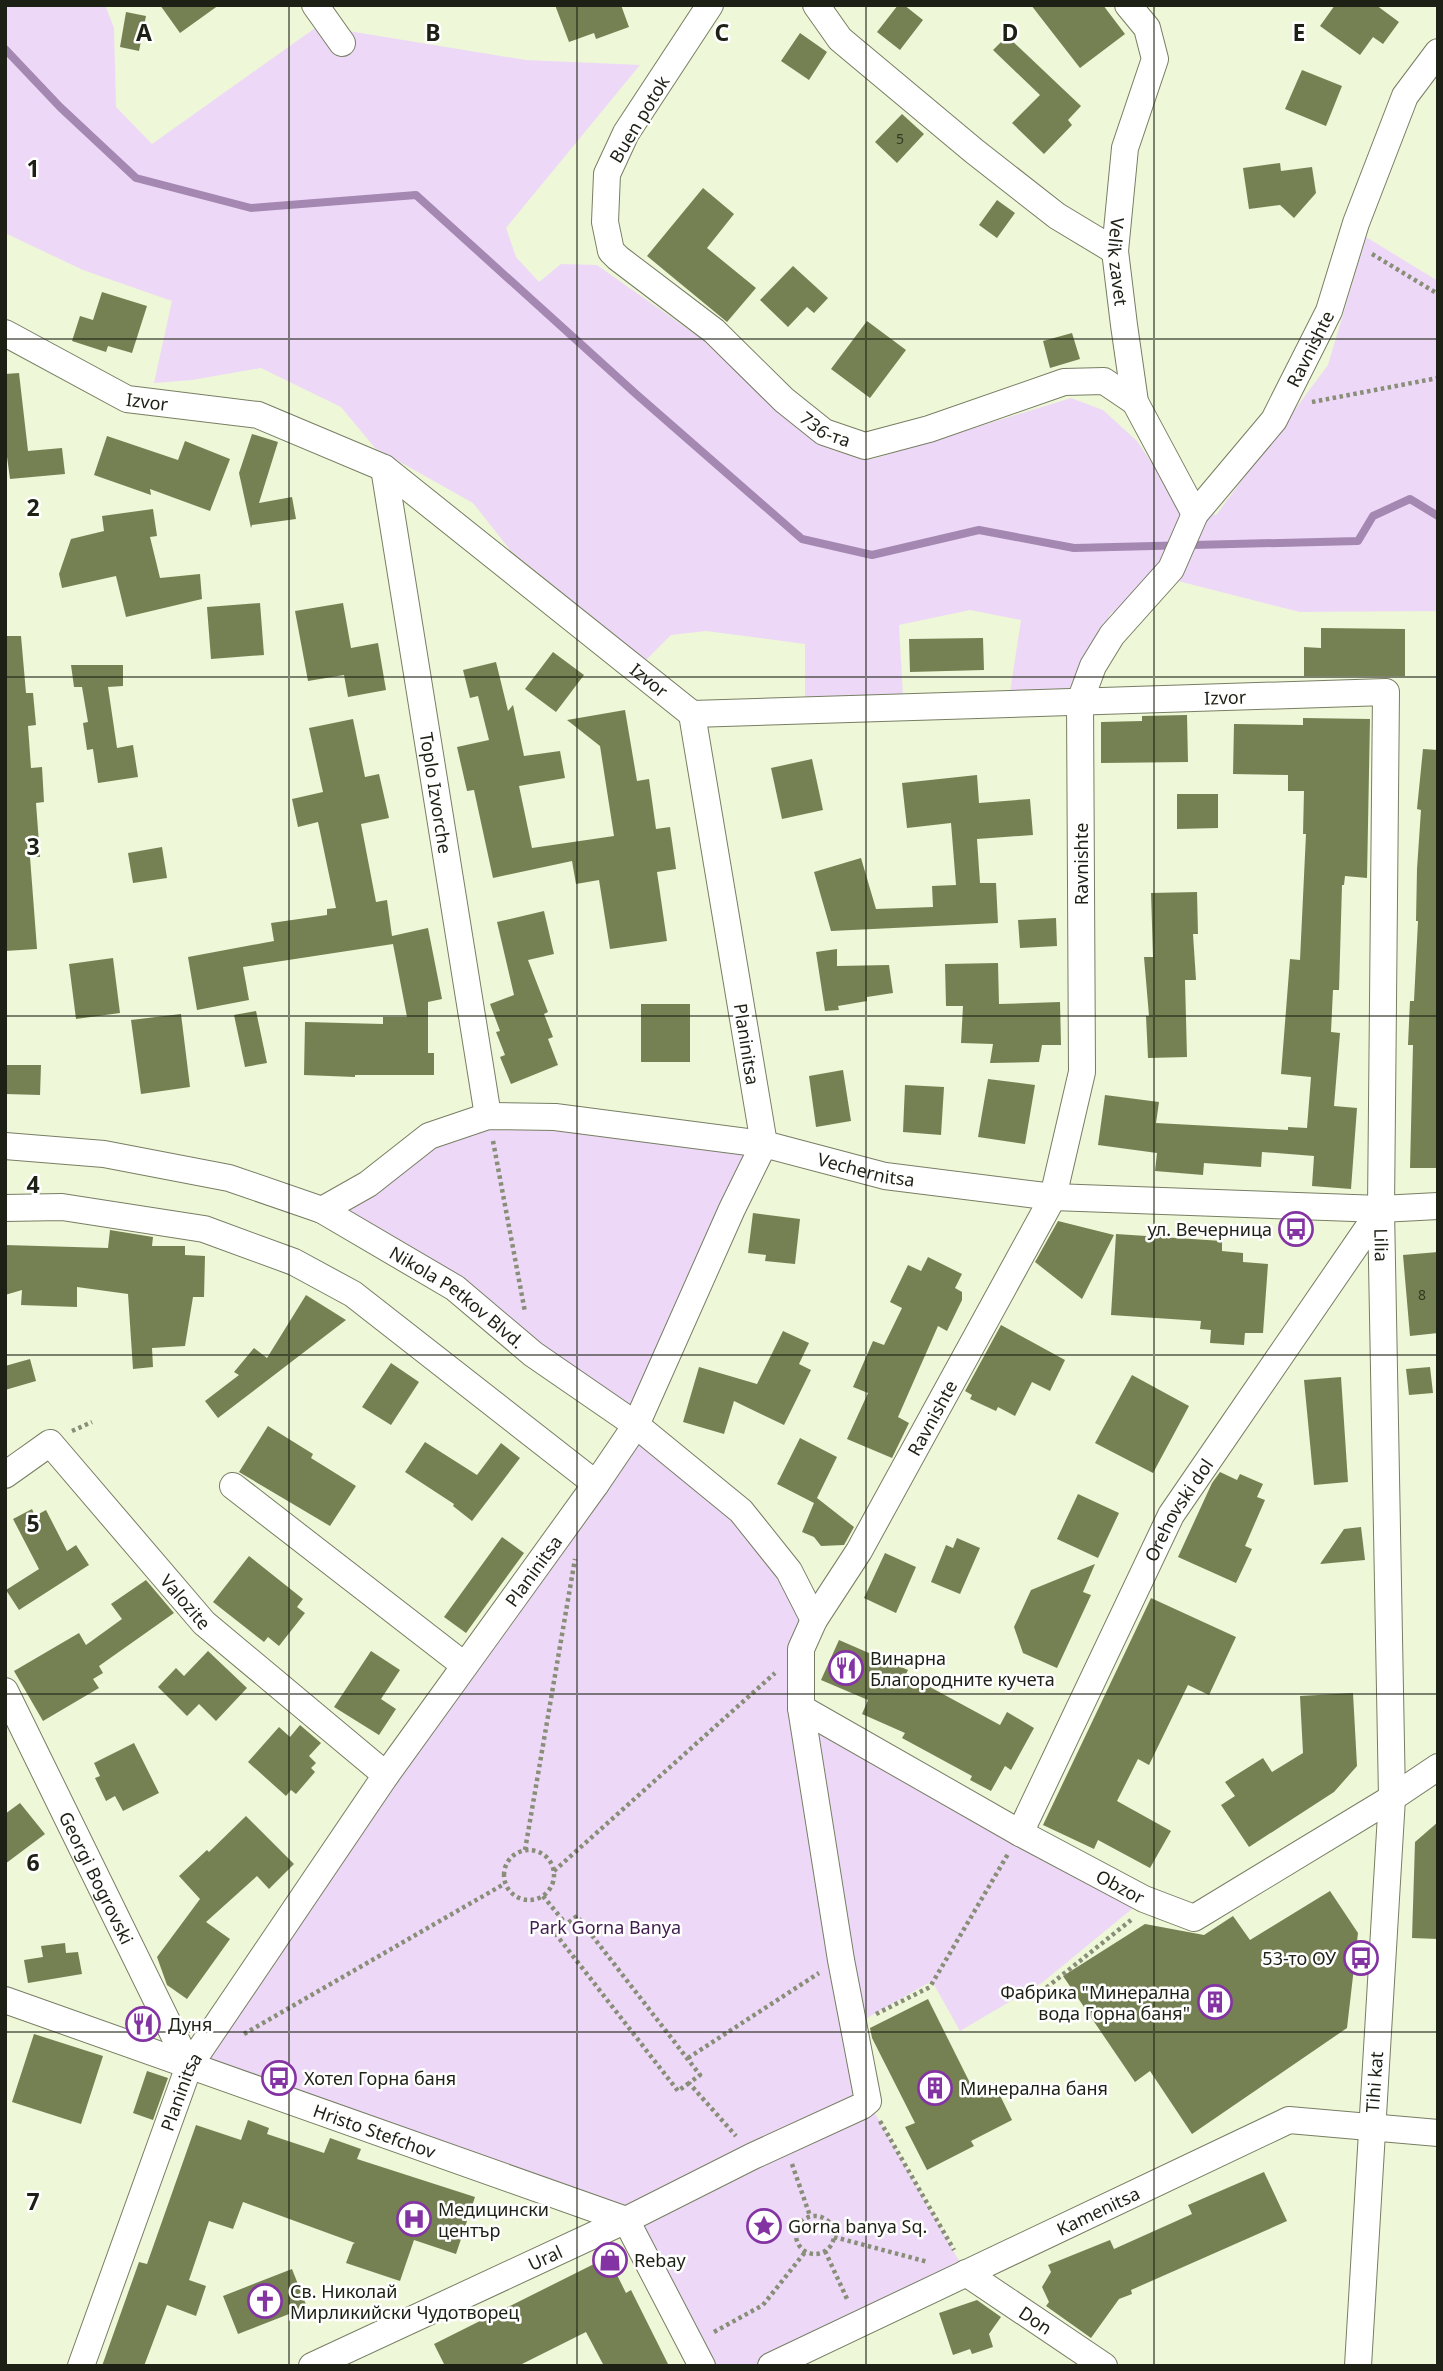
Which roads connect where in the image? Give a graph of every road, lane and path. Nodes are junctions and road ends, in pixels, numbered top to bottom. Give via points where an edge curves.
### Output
1 (316, 5) edge
2 (710, 5) edge
3 (817, 5) edge
4 (1128, 5) edge
5 (342, 43) dead end
6 (1438, 52) edge
7 (1351, 241) junction
8 (609, 244) joint
9 (1115, 251) junction
10 (1438, 294) edge
11 (5, 333) edge
12 (1438, 377) edge
13 (1135, 402) junction
14 (1280, 408) junction
15 (384, 468) junction
16 (1195, 514) junction
17 (1386, 692) joint
18 (1080, 701) junction
19 (692, 714) junction
20 (488, 1116) junction
21 (764, 1144) junction
22 (5, 1146) edge
23 (1053, 1197) junction
24 (1438, 1206) edge
25 (5, 1208) edge
26 (1381, 1209) junction
27 (322, 1210) junction
28 (525, 1314) dead end
29 (636, 1425) junction
30 (5, 1475) edge
31 (596, 1484) junction
32 (233, 1486) dead end
33 (576, 1556) dead end
34 (814, 1620) junction
35 (801, 1649) junction
36 (464, 1665) junction
37 (5, 1691) edge
38 (801, 1708) junction
39 (1438, 1767) edge
40 (386, 1775) junction
41 (1392, 1798) junction
42 (1020, 1833) junction
43 (525, 1850) junction
44 (554, 1871) junction
45 (505, 1884) junction
46 (543, 1896) junction
47 (1153, 1902) junction
48 (566, 1924) junction
49 (841, 1960) junction
50 (1041, 1992) dead end
51 (5, 2000) edge
52 (853, 2025) junction
53 (236, 2039) dead end
54 (688, 2058) junction
55 (189, 2066) junction
56 (689, 2083) junction
57 (868, 2101) junction
58 (1371, 2128) junction
59 (1438, 2133) edge
60 (784, 2141) junction
61 (753, 2156) junction
62 (810, 2216) junction
63 (626, 2220) junction
64 (834, 2237) junction
65 (806, 2251) junction
66 (825, 2251) junction
67 (966, 2273) junction
68 (859, 2324) junction
69 (696, 2355) edge
70 (1090, 2362) edge
71 (81, 2366) edge
72 (312, 2366) edge
73 (771, 2366) edge
74 (1358, 2366) edge

1 - 5 street
2 - 8 street, Buen potok via 615,152 605,192
3 - 9 street via 840,39 974,150 1057,216
4 - 9 street, Velik zavet via 1147,27 1155,59 1125,148
6 - 7 street, Ravnishte via 1405,96
7 - 10 path
7 - 14 street, Ravnishte via 1329,311
8 - 13 street, 736-та via 618,258 714,331 824,432 865,446 1064,382 1104,382
9 - 13 street, Velik zavet
11 - 15 street, Izvor via 127,399 258,415
12 - 14 path
13 - 16 street, Velik zavet
14 - 16 street, Ravnishte
15 - 19 street, Izvor
15 - 20 street, Toplo Izvorche
16 - 18 street, Ravnishte via 1171,569 1112,635 1093,666
17 - 18 street, Izvor
17 - 26 street, Lilia
18 - 19 street, Izvor
18 - 23 street, Ravnishte via 1082,1072
19 - 21 street, Planinitsa
20 - 21 street, Vechernitsa via 555,1116
20 - 27 street, Vechernitsa via 429,1136 368,1184
20 - 28 path
21 - 23 street, Vechernitsa via 885,1176
21 - 29 street, Planinitsa
22 - 27 street, Nikola Petkov Blvd. via 104,1154 229,1178
23 - 26 street, Vechernitsa
23 - 34 street, Ravnishte via 859,1551
24 - 26 street, Vechernitsa
25 - 31 street via 62,1207 204,1229 294,1262 353,1294
26 - 41 street, Lilia
26 - 42 street, Orehovski dol via 1171,1515
27 - 29 street, Nikola Petkov Blvd. via 455,1288 533,1354
29 - 31 street, Planinitsa
29 - 34 street, Nikola Petkov Blvd. via 741,1511 789,1571
30 - 40 street, Valozite via 50,1443 204,1623
31 - 36 street, Planinitsa
32 - 36 street
33 - 43 path
34 - 35 street, Ravnishte
35 - 38 street, Ravnishte
35 - 44 path
36 - 40 street, Planinitsa
37 - 55 street, Georgi Bogrovski
38 - 42 street, Obzor
38 - 49 street, Ravnishte
39 - 41 street, Obzor
40 - 55 street, Planinitsa
41 - 47 street, Obzor via 1194,1918
41 - 58 street, Tihi kat
42 - 47 street, Obzor
42 - 52 path via 930,1987
43 - 44 path via 547,1857
43 - 45 path via 507,1862
44 - 46 path via 552,1885
45 - 46 path via 521,1899
45 - 53 path
46 - 48 path
47 - 50 path
48 - 54 path via 577,1916
48 - 56 path via 555,1933 678,2091
49 - 52 street, Ravnishte
49 - 54 path
51 - 55 street, Hristo Stefchov
52 - 57 street, Ravnishte
54 - 56 path via 700,2075
55 - 63 street, Hristo Stefchov
55 - 71 street, Planinitsa
56 - 61 path
57 - 60 street, Ural
57 - 67 path
58 - 59 street, Kamenitsa
58 - 67 street, Kamenitsa via 1289,2120
58 - 74 street, Tihi kat
60 - 61 street, Ural
60 - 62 path
61 - 63 street, Ural
62 - 64 path via 829,2221
62 - 65 path via 796,2232
63 - 69 street
63 - 72 street, Ural
64 - 66 path
64 - 67 path
65 - 66 path
65 - 69 path via 763,2305
66 - 68 path
67 - 68 street, Kamenitsa
67 - 70 street, Don
68 - 73 street, Kamenitsa

